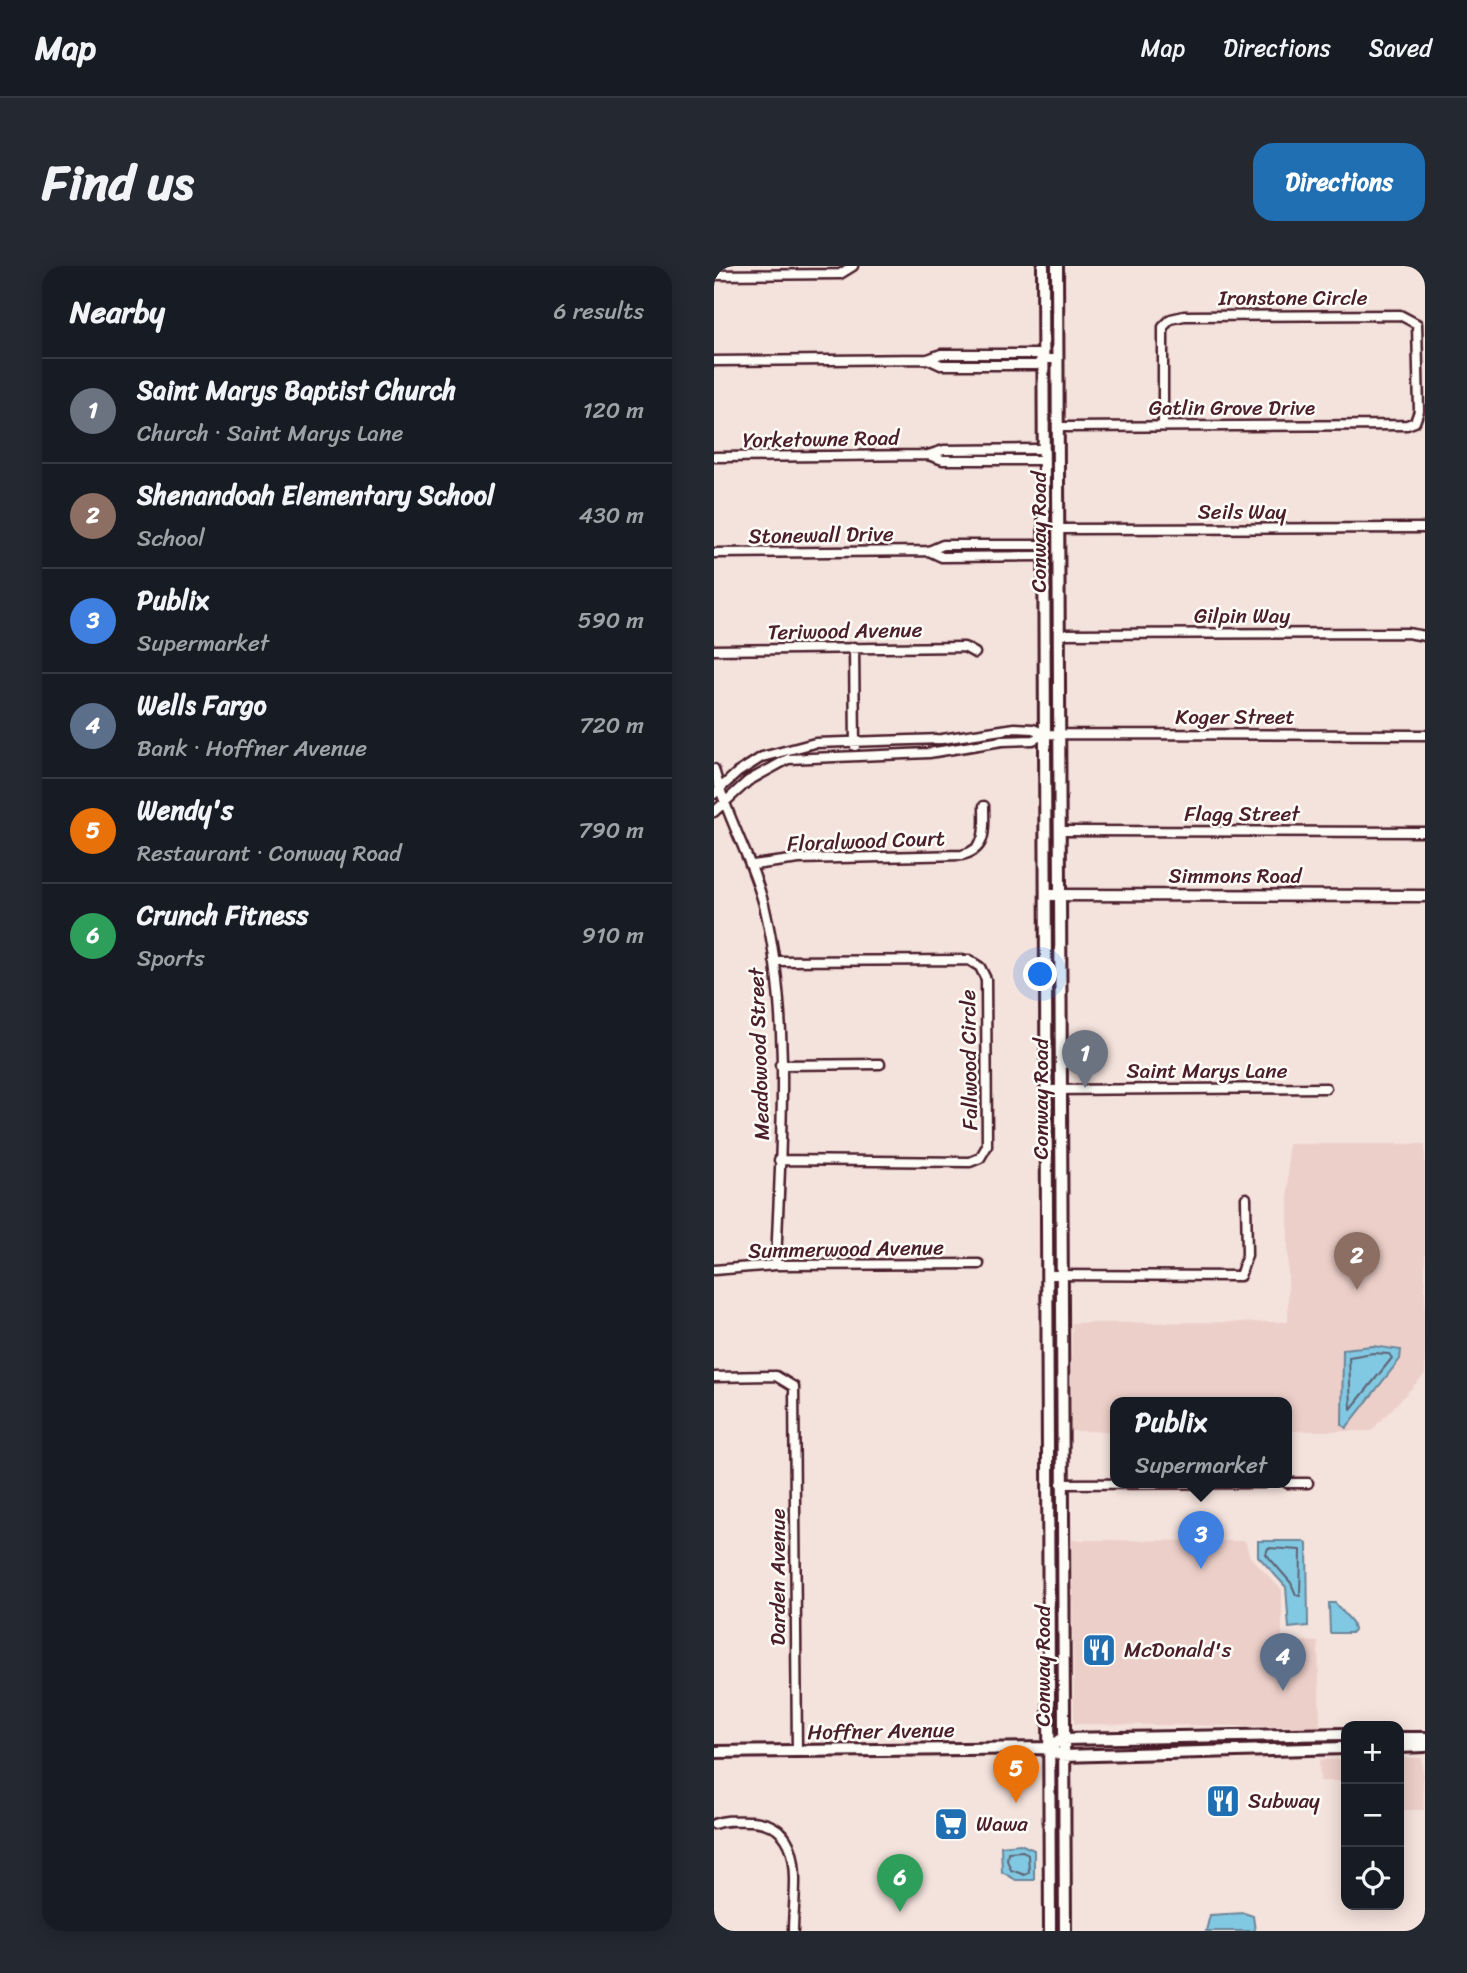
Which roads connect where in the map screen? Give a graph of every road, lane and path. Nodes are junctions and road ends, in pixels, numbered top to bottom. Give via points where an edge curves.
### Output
1 (853, 266) edge
2 (1042, 266) edge
3 (1049, 266) edge
4 (1057, 266) edge
5 (714, 275) edge
6 (1057, 294) junction
7 (1043, 359) junction
8 (1057, 359) junction
9 (714, 361) edge
10 (1043, 391) junction
11 (1407, 425) joint
12 (1163, 426) junction
13 (1058, 427) junction
14 (1043, 455) junction
15 (714, 457) edge
16 (1043, 482) junction
17 (1425, 528) edge
18 (1058, 529) junction
19 (1044, 550) junction
20 (714, 553) edge
21 (1058, 599) junction
22 (1059, 634) junction
23 (1425, 636) edge
24 (854, 647) junction
25 (714, 650) edge
26 (975, 653) dead end
27 (1045, 734) junction
28 (1059, 734) junction
29 (1425, 734) edge
30 (855, 744) junction
31 (854, 756) junction
32 (714, 769) edge
33 (717, 792) edge
34 (725, 802) junction
35 (984, 806) dead end
36 (714, 812) edge
37 (1060, 831) junction
38 (1425, 832) edge
39 (753, 865) junction
40 (1046, 895) junction
41 (1060, 895) junction
42 (1425, 896) edge
43 (774, 961) junction
44 (880, 1064) dead end
45 (780, 1065) junction
46 (1326, 1088) dead end
47 (1046, 1090) junction
48 (1060, 1090) junction
49 (779, 1160) junction
50 (1246, 1198) dead end
51 (979, 1264) dead end
52 (776, 1265) junction
53 (714, 1270) edge
54 (1047, 1276) junction
55 (1061, 1276) junction
56 (714, 1377) edge
57 (1047, 1403) junction
58 (1061, 1406) junction
59 (1047, 1419) junction
60 (1047, 1481) junction
61 (1292, 1483) edge
62 (1308, 1483) dead end
63 (1061, 1484) junction
64 (1110, 1484) edge
65 (1047, 1549) junction
66 (1062, 1551) junction
67 (1062, 1606) junction
68 (1341, 1734) edge
69 (1425, 1735) edge
70 (1404, 1736) edge
71 (1062, 1739) junction
72 (1425, 1746) edge
73 (1404, 1747) edge
74 (1048, 1748) junction
75 (1341, 1748) edge
76 (714, 1752) edge
77 (797, 1752) junction
78 (1062, 1756) junction
79 (714, 1824) edge
80 (1049, 1893) junction
81 (1065, 1916) junction
82 (793, 1931) edge
83 (1050, 1931) edge
84 (1065, 1931) edge

1 - 5 street via 840,274
2 - 7 main road, Conway Road
3 - 6 main road
4 - 6 main road, Conway Road
6 - 8 main road, Conway Road
7 - 8 street
7 - 9 street via 1037,365 941,365 928,359
7 - 10 main road, Conway Road
8 - 13 main road, Conway Road
10 - 13 main road via 1050,417
10 - 14 main road, Conway Road
11 - 12 street, Gatlin Grove Drive
11 - 12 street, Ironstone Circle via 1415,422 1419,411 1417,324 1400,315 1171,319 1163,327
12 - 13 street, Gatlin Grove Drive
13 - 18 main road, Conway Road
14 - 15 street, Yorketowne Road via 944,450 928,455
14 - 16 main road, Conway Road
16 - 18 main road
16 - 19 main road, Conway Road
17 - 18 street, Seils Way
18 - 21 main road, Conway Road
19 - 20 street, Stonewall Drive via 943,545 929,551
19 - 21 main road
19 - 27 main road, Conway Road
21 - 22 main road, Conway Road
22 - 23 street, Gilpin Way
22 - 28 main road, Conway Road
24 - 25 street, Teriwood Avenue
24 - 26 street, Teriwood Avenue via 964,647
24 - 30 street
27 - 28 street, Koger Street
27 - 30 street via 1034,729 1004,729 942,740
27 - 31 street via 1034,740 954,750
27 - 40 main road, Conway Road
28 - 29 street, Koger Street
28 - 37 main road, Conway Road
30 - 31 street
30 - 33 street via 787,748 762,757
31 - 34 street via 788,759 765,769
32 - 33 street, Meadowood Street
33 - 34 street, Meadowood Street
34 - 36 street
34 - 39 street, Meadowood Street
35 - 39 street, Floralwood Court via 984,838 980,846 962,855 799,859
37 - 38 street, Flagg Street
37 - 41 main road, Conway Road
39 - 43 street, Meadowood Street
40 - 41 street, Simmons Road
40 - 47 main road, Conway Road
41 - 42 street, Simmons Road
41 - 48 main road, Conway Road
43 - 45 street, Meadowood Street
43 - 49 street, Fallwood Circle via 969,960 980,967 986,979 987,1146 979,1158 970,1162
44 - 45 street
45 - 49 street, Meadowood Street
46 - 48 street, Saint Marys Lane
47 - 48 street, Saint Marys Lane
47 - 54 main road, Conway Road
48 - 55 main road, Conway Road
49 - 52 street, Meadowood Street
50 - 55 street via 1247,1255 1240,1276
51 - 52 street, Summerwood Avenue
52 - 53 street, Summerwood Avenue
54 - 55 street
54 - 57 main road, Conway Road
55 - 58 main road, Conway Road
56 - 77 street, Darden Avenue via 776,1376 794,1387
57 - 58 street
57 - 59 main road, Conway Road
58 - 59 street
58 - 63 main road, Conway Road
59 - 60 main road, Conway Road
60 - 65 main road, Conway Road
60 - 66 main road via 1053,1502 1053,1541
61 - 62 street
63 - 64 street
63 - 66 main road, Conway Road
65 - 67 main road via 1056,1562 1056,1588
65 - 74 main road, Conway Road
66 - 67 main road, Conway Road
67 - 71 main road, Conway Road
68 - 71 main road
69 - 70 main road
71 - 74 main road
71 - 78 main road, Conway Road
72 - 73 main road
74 - 77 main road, Hoffner Avenue
74 - 78 main road
74 - 80 main road, Conway Road
75 - 78 main road
76 - 77 main road, Hoffner Avenue
78 - 81 main road, Conway Road
79 - 82 street via 725,1820 767,1822 789,1839
80 - 81 main road
80 - 83 main road, Conway Road
81 - 84 main road, Conway Road

